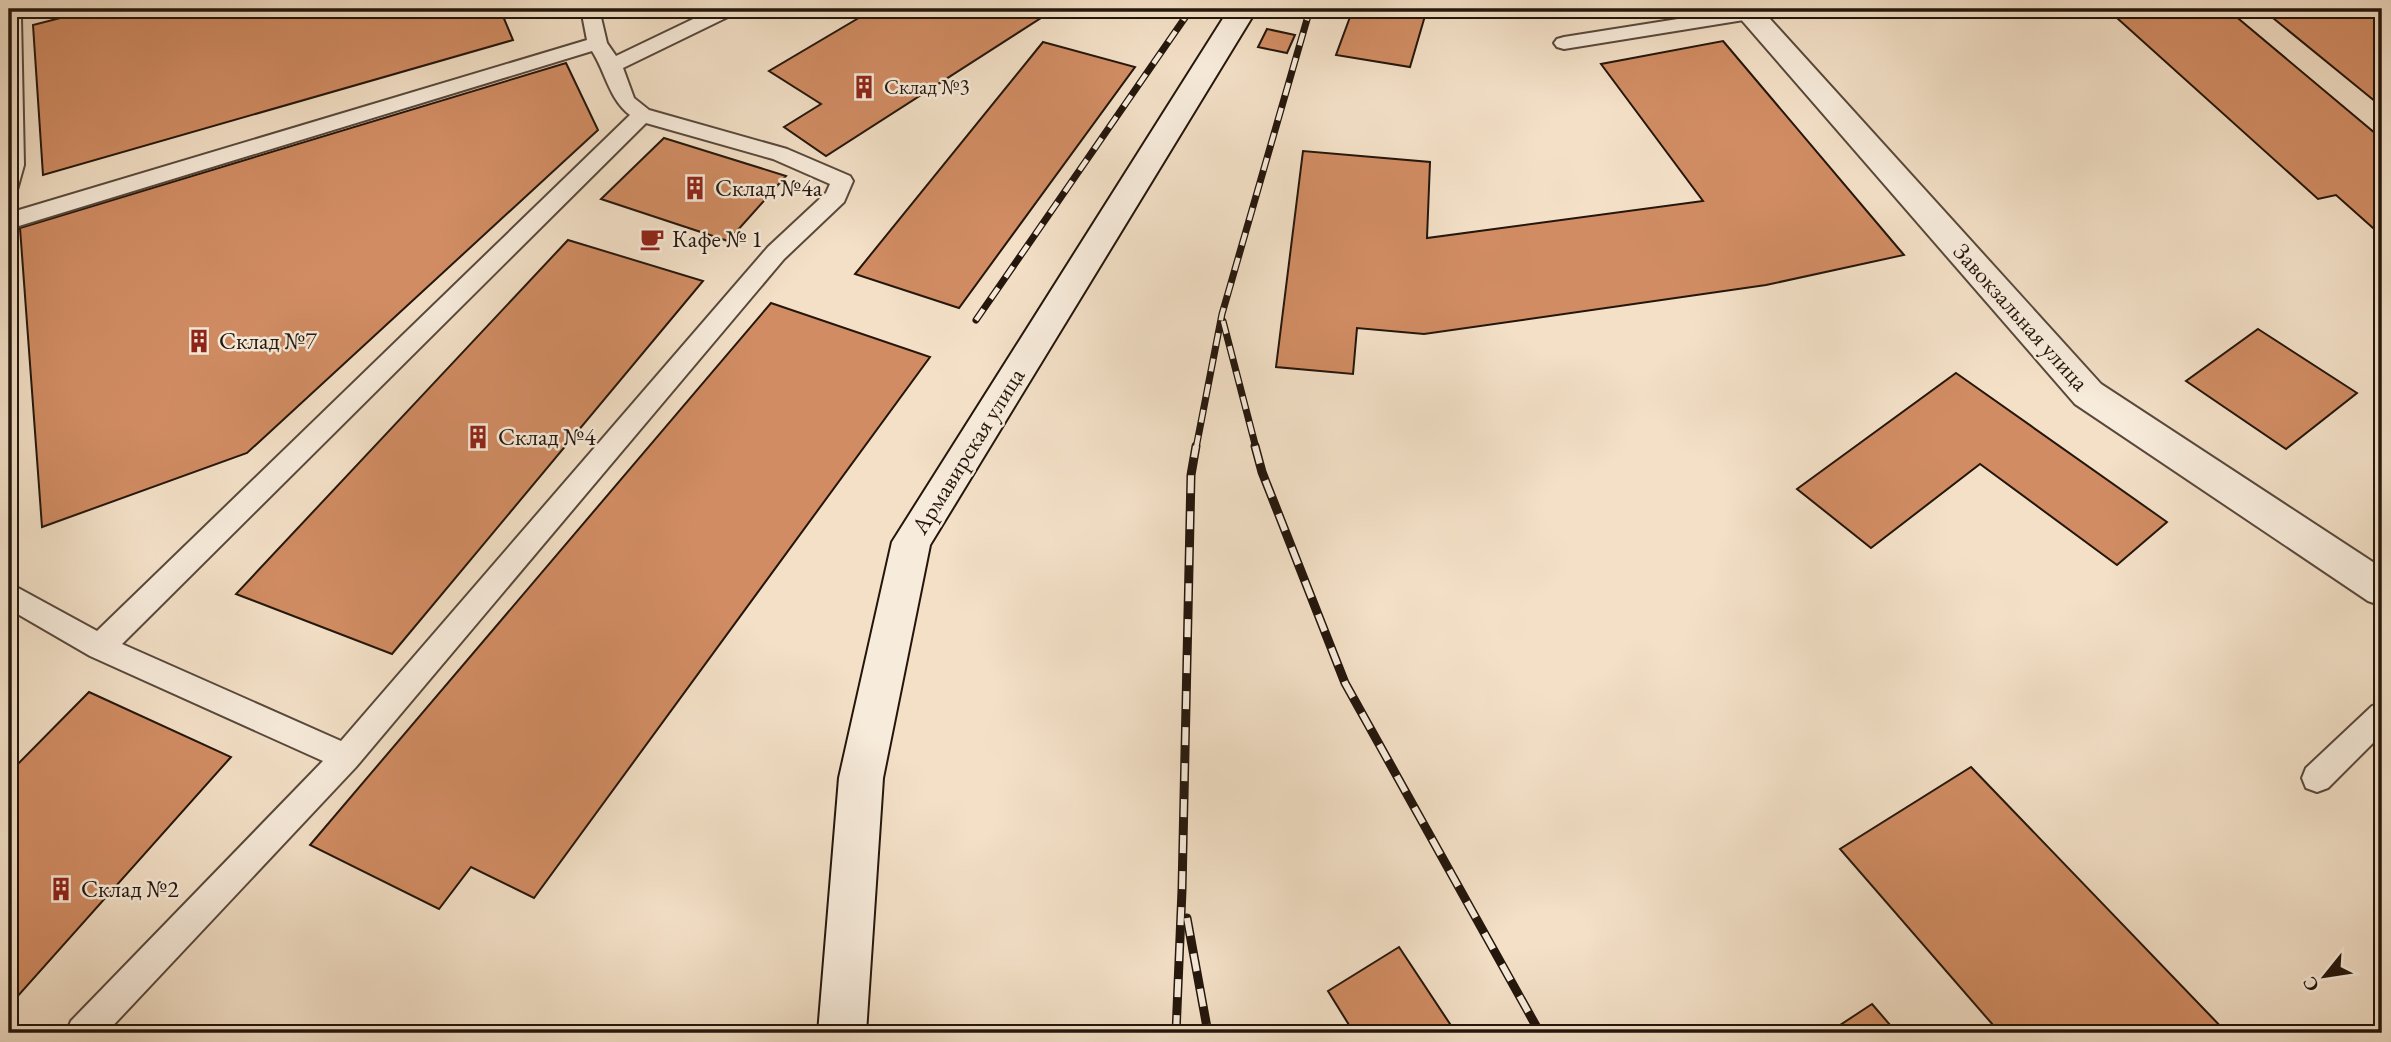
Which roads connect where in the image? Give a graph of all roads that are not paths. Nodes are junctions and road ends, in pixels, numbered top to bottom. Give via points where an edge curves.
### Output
1 (20, 9) edge
2 (590, 9) edge
3 (729, 9) edge
4 (1243, 9) edge
5 (1748, 11) edge
6 (597, 43) junction
7 (1564, 43) dead end
8 (612, 65) junction
9 (642, 115) junction
10 (9, 185) edge
11 (9, 221) edge
12 (2382, 589) edge
13 (9, 595) edge
14 (100, 647) junction
15 (2382, 715) edge
16 (346, 757) junction
17 (2317, 778) dead end
18 (83, 1033) edge
19 (842, 1033) edge

1 - 10 lane via 11,15 13,165
2 - 6 lane
3 - 8 lane
4 - 19 main road, Армавирская улица via 911,542 861,778
5 - 7 lane
5 - 12 main road, Завокзальная улица via 2088,394
6 - 8 lane
6 - 11 lane
8 - 9 lane via 625,101
9 - 14 lane
9 - 16 lane via 780,154 842,181 836,197 776,253
13 - 14 lane
14 - 16 lane
15 - 17 lane
16 - 18 lane

